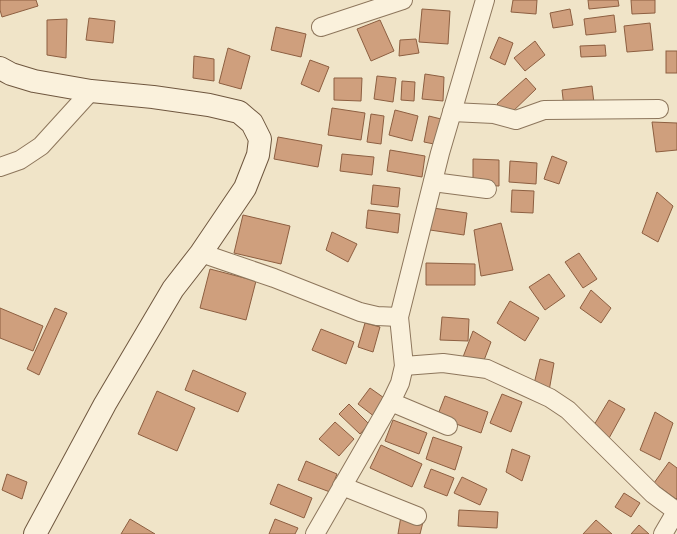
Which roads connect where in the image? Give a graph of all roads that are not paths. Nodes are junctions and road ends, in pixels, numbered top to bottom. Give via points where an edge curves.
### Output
1 (401, 0) edge
2 (485, 0) edge
3 (321, 27) dead end
4 (0, 68) edge
5 (91, 91) junction
6 (659, 109) dead end
7 (452, 112) junction
8 (0, 167) edge
9 (433, 182) junction
10 (487, 189) dead end
11 (200, 253) junction
12 (399, 317) junction
13 (404, 366) junction
14 (391, 402) junction
15 (448, 426) dead end
16 (342, 486) junction
17 (676, 510) edge
18 (417, 516) dead end
19 (35, 534) edge
20 (315, 534) edge
21 (663, 534) edge

1 - 3 street
2 - 7 street
4 - 5 street via 34,81
5 - 8 street via 41,146 20,160
5 - 11 street via 209,105 239,112 252,123 260,139 258,155 248,181
6 - 7 street via 544,110 516,120 494,114
7 - 9 street
9 - 10 street
9 - 12 street
11 - 12 street via 274,278 360,312
11 - 19 street via 173,289 105,404
12 - 13 street
13 - 14 street via 400,383
13 - 17 street via 443,363 487,369 550,398 568,410 653,494
14 - 15 street
14 - 16 street
16 - 18 street
16 - 20 street
17 - 21 street

